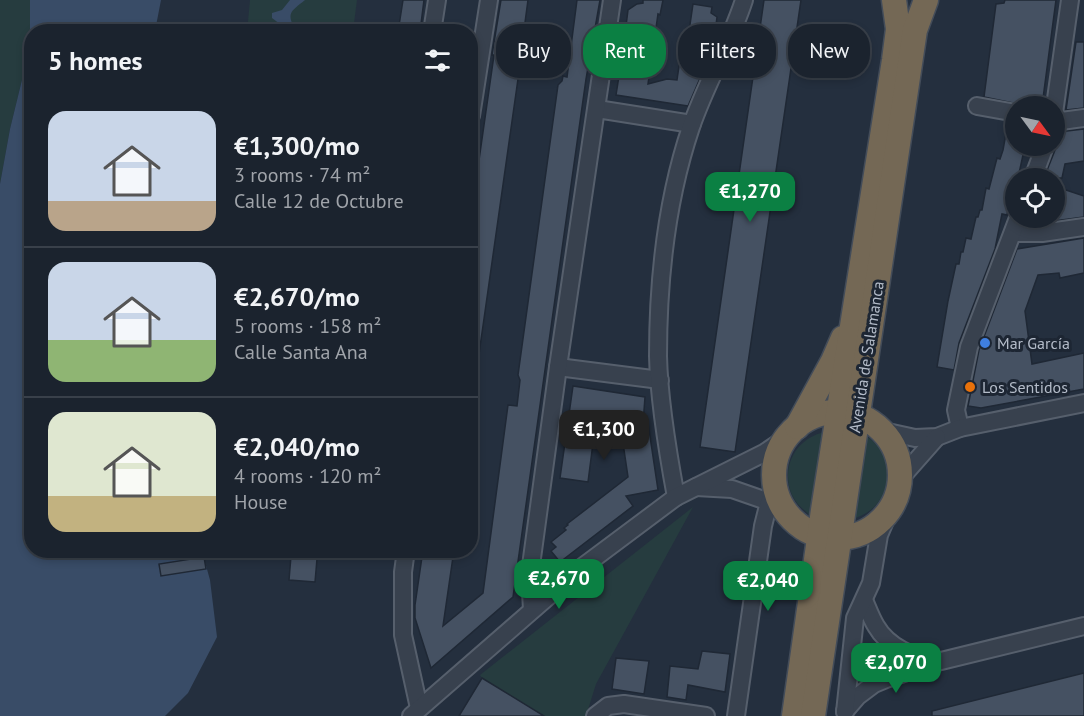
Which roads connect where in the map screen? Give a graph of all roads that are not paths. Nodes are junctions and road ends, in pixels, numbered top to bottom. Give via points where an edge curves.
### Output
1 (437, 0) edge
2 (489, 0) edge
3 (612, 0) edge
4 (744, 0) edge
5 (894, 0) edge
6 (926, 0) edge
7 (1070, 0) edge
8 (433, 24) edge
9 (478, 71) edge
10 (1056, 96) edge
11 (977, 106) dead end
12 (597, 109) junction
13 (1005, 111) edge
14 (1084, 118) edge
15 (1065, 121) edge
16 (692, 124) junction
17 (1084, 227) edge
18 (1015, 228) edge
19 (1026, 228) edge
20 (855, 311) junction
21 (558, 367) junction
22 (660, 380) junction
23 (1084, 403) edge
24 (863, 420) junction
25 (960, 429) junction
26 (791, 434) junction
27 (937, 437) junction
28 (900, 479) junction
29 (696, 487) junction
30 (676, 497) junction
31 (775, 504) junction
32 (891, 507) junction
33 (830, 537) junction
34 (405, 558) edge
35 (864, 600) junction
36 (532, 610) junction
37 (1084, 626) edge
38 (937, 662) junction
39 (415, 712) edge
40 (844, 713) edge
41 (595, 716) edge
42 (706, 716) edge
43 (736, 716) edge
44 (794, 716) edge
45 (813, 716) edge

1 - 8 street
2 - 9 street
3 - 12 street
4 - 16 street
5 - 20 highway, Avenida de Salamanca via 898,29
6 - 24 highway, Avenida de Salamanca via 915,30 863,382
7 - 10 street
11 - 13 street
12 - 16 street
12 - 21 street
14 - 15 street
16 - 22 street via 675,178 663,249
17 - 19 street via 1042,233
18 - 25 street via 969,347 956,410
20 - 24 highway, Avenida de Salamanca
20 - 26 highway via 833,361
21 - 22 street
21 - 36 street via 530,573
22 - 30 street
23 - 25 street
24 - 26 highway via 821,414 802,422
24 - 27 street via 915,438
24 - 28 highway via 896,453
24 - 33 highway, Avenida de Salamanca
25 - 27 street
26 - 29 street via 764,453
26 - 31 highway via 777,456
27 - 28 street
28 - 32 highway
29 - 30 street
29 - 31 street via 732,489
30 - 36 street
31 - 33 highway via 801,527
31 - 43 street via 763,526
32 - 33 highway via 879,523 862,533
32 - 35 street via 879,536
33 - 44 highway, Avenida de Salamanca
33 - 45 highway, Avenida de Salamanca
34 - 39 street via 403,635
35 - 38 street via 876,627 887,639 915,658
35 - 40 street via 855,618
36 - 39 street
37 - 38 street
38 - 40 street via 874,684
41 - 42 street via 608,706 624,704

